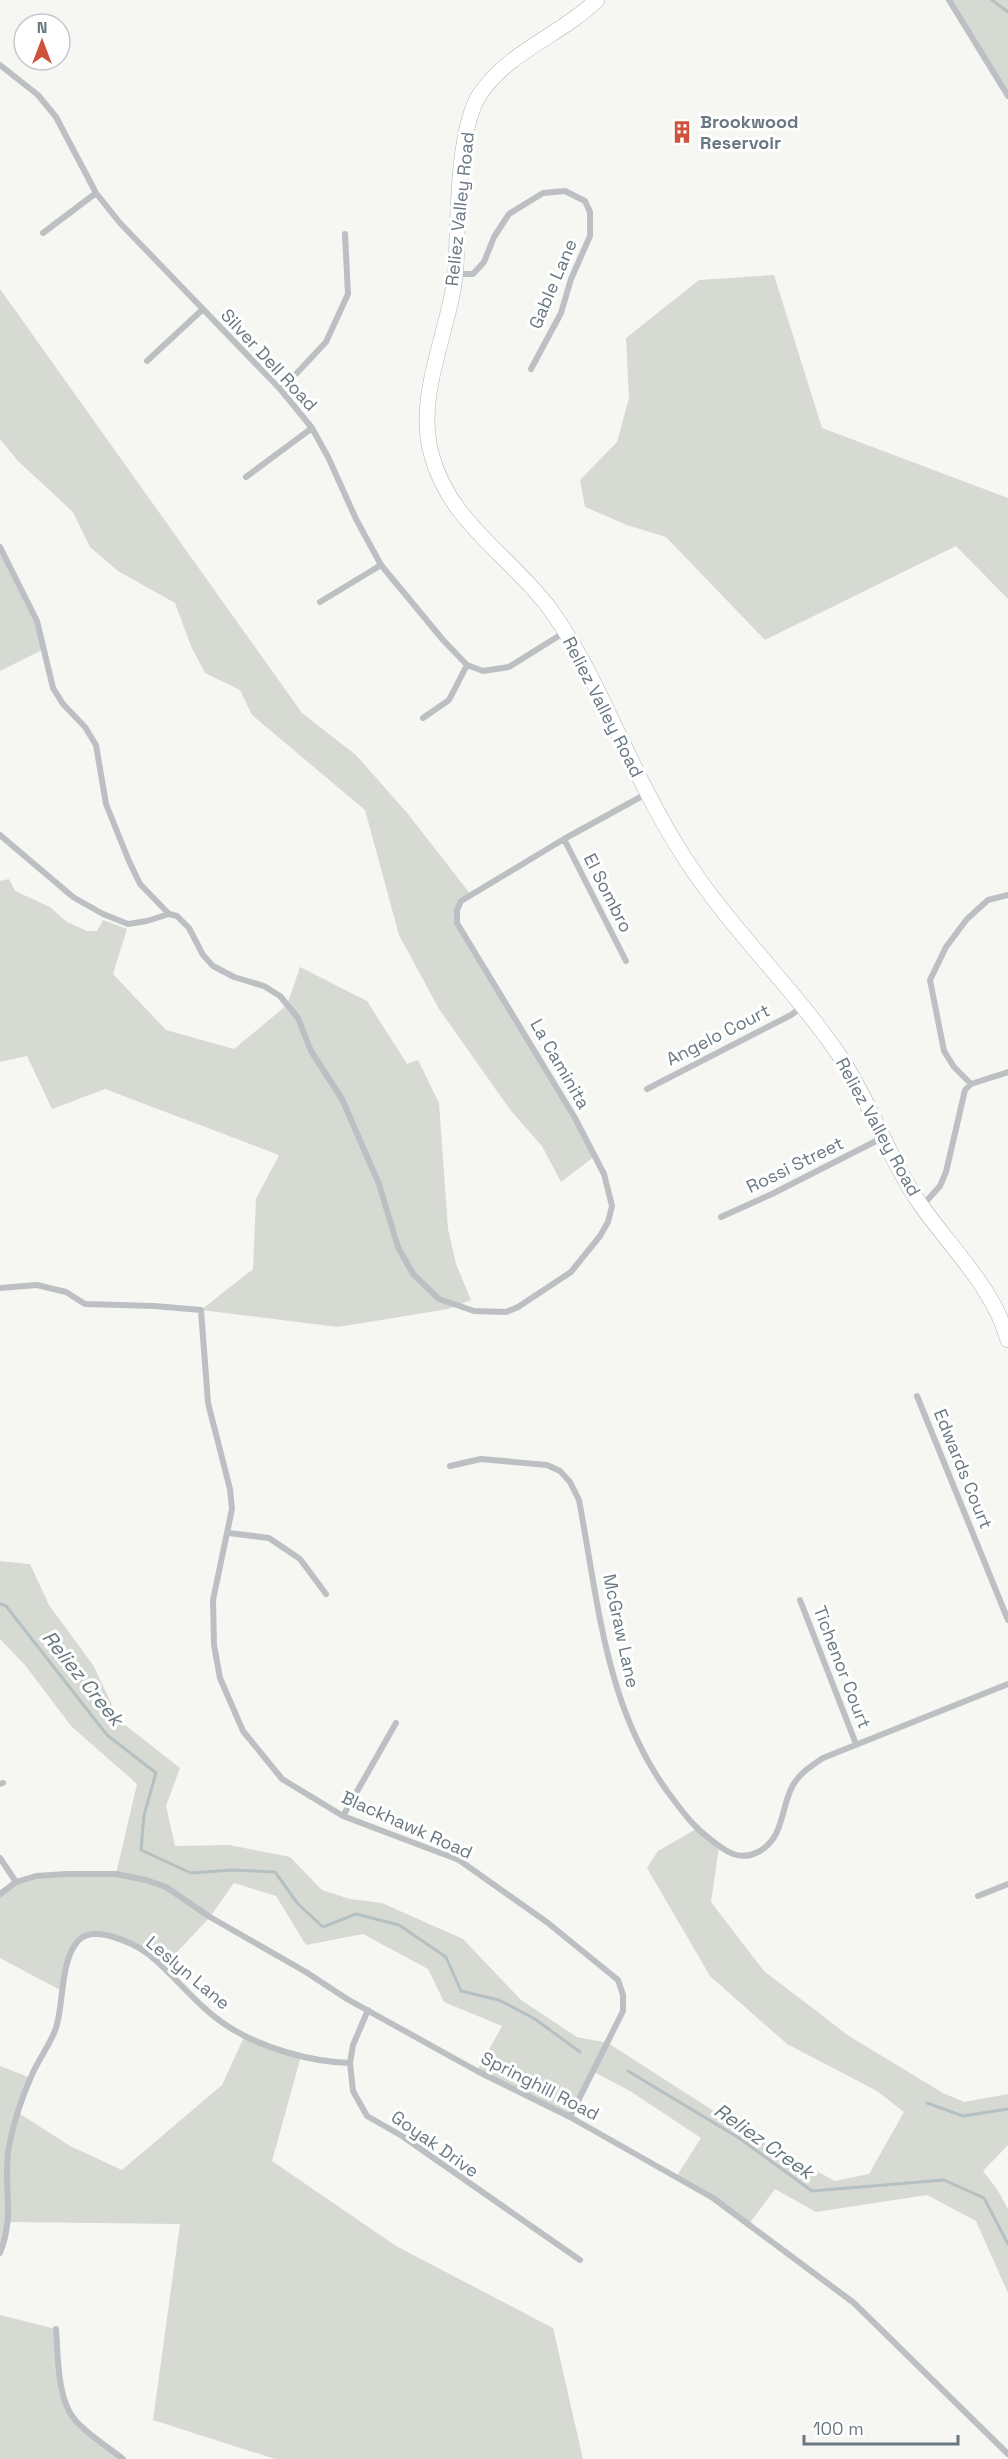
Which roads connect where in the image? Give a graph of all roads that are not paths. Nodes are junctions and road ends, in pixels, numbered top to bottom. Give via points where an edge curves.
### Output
1 (597, 0) edge
2 (949, 0) edge
3 (0, 65) edge
4 (1008, 96) edge
5 (96, 193) junction
6 (43, 233) dead end
7 (345, 234) dead end
8 (455, 274) junction
9 (202, 310) junction
10 (147, 361) dead end
11 (531, 369) dead end
12 (281, 390) junction
13 (312, 428) junction
14 (246, 477) dead end
15 (0, 547) edge
16 (381, 565) junction
17 (320, 603) dead end
18 (565, 632) junction
19 (467, 664) junction
20 (423, 718) dead end
21 (647, 794) junction
22 (0, 835) edge
23 (564, 839) junction
24 (1008, 895) edge
25 (169, 914) junction
26 (626, 961) dead end
27 (802, 1006) junction
28 (1008, 1072) edge
29 (971, 1084) junction
30 (647, 1089) dead end
31 (882, 1138) junction
32 (922, 1206) junction
33 (720, 1217) dead end
34 (0, 1288) edge
35 (1008, 1340) edge
36 (917, 1396) dead end
37 (450, 1466) dead end
38 (229, 1533) junction
39 (326, 1594) dead end
40 (800, 1600) dead end
41 (1008, 1620) edge
42 (1008, 1683) edge
43 (396, 1723) dead end
44 (856, 1744) junction
45 (343, 1816) junction
46 (0, 1858) edge
47 (16, 1882) junction
48 (1008, 1884) edge
49 (0, 1894) edge
50 (978, 1896) dead end
51 (368, 2010) junction
52 (350, 2063) junction
53 (570, 2117) junction
54 (0, 2253) edge
55 (579, 2260) dead end
56 (56, 2329) dead end
57 (1008, 2454) edge
58 (123, 2459) edge

1 - 8 main road, Reliez Valley Road via 552,35 522,52 478,96 462,160
2 - 4 street
3 - 5 street, Silver Dell Road via 38,95 56,117
5 - 6 street
5 - 9 street, Silver Dell Road via 120,224
7 - 12 street via 348,294 326,342
8 - 11 street, Gable Lane via 473,274 484,262 508,214 543,193 565,191 585,201 590,212 590,236 561,312
8 - 18 main road, Reliez Valley Road via 426,418 437,474 460,515 533,589
9 - 10 street
9 - 12 street, Silver Dell Road
12 - 13 street, Silver Dell Road
13 - 14 street
13 - 16 street, Silver Dell Road
15 - 25 street via 37,621 53,688 96,745 106,804 129,861 140,884
16 - 17 street
16 - 19 street, Silver Dell Road
18 - 19 street via 509,668 483,671
18 - 21 main road, Reliez Valley Road
19 - 20 street via 449,700
21 - 23 street, La Caminita
21 - 27 main road, Reliez Valley Road via 688,864
22 - 25 street via 73,897 103,914 129,924
23 - 25 street, La Caminita via 461,901 457,910 458,922 575,1118 604,1174 612,1206 608,1222 571,1272 506,1312 474,1311 439,1299 413,1274 398,1247 366,1151 342,1099 311,1051 298,1018 280,996 264,986 213,966 189,928
23 - 26 street, El Sombro
24 - 29 street via 988,900 967,919 946,947 930,980 944,1051
27 - 30 street, Angelo Court
27 - 31 main road, Reliez Valley Road via 843,1061
28 - 29 street
29 - 32 street via 960,1102 946,1172 940,1186
31 - 32 main road, Reliez Valley Road
31 - 33 street, Rossi Street
32 - 35 main road, Reliez Valley Road via 992,1300
34 - 38 street, Blackhawk Road via 38,1286 66,1292 85,1304 201,1310 208,1403 231,1499
36 - 41 street, Edwards Court
37 - 44 street, McGraw Lane via 482,1459 534,1462 560,1471 570,1482 579,1500 608,1663 629,1727 657,1779 696,1829 726,1852 742,1857 759,1852 779,1830 792,1787 802,1773 823,1758
38 - 39 street via 269,1538 300,1558
38 - 45 street, Blackhawk Road via 213,1600 214,1645 220,1678 243,1731 282,1779
40 - 44 street, Tichenor Court
42 - 44 street, McGraw Lane
43 - 45 street
45 - 53 street, Blackhawk Road via 459,1860 548,1923 618,1980 623,2011
46 - 47 street
47 - 49 street, Springhill Road
47 - 51 street, Springhill Road via 36,1875 116,1874 166,1887
48 - 50 street
51 - 52 street, Goyak Drive
51 - 53 street, Springhill Road
52 - 54 street, Leslyn Lane via 327,2063 245,2035 199,2004 148,1954 108,1935 80,1938 72,1949 56,2028 17,2112 9,2147 9,2222
52 - 55 street, Goyak Drive via 353,2091 367,2116 402,2136
53 - 57 street, Springhill Road via 713,2198 792,2255 854,2303
56 - 58 street via 59,2379 75,2420

